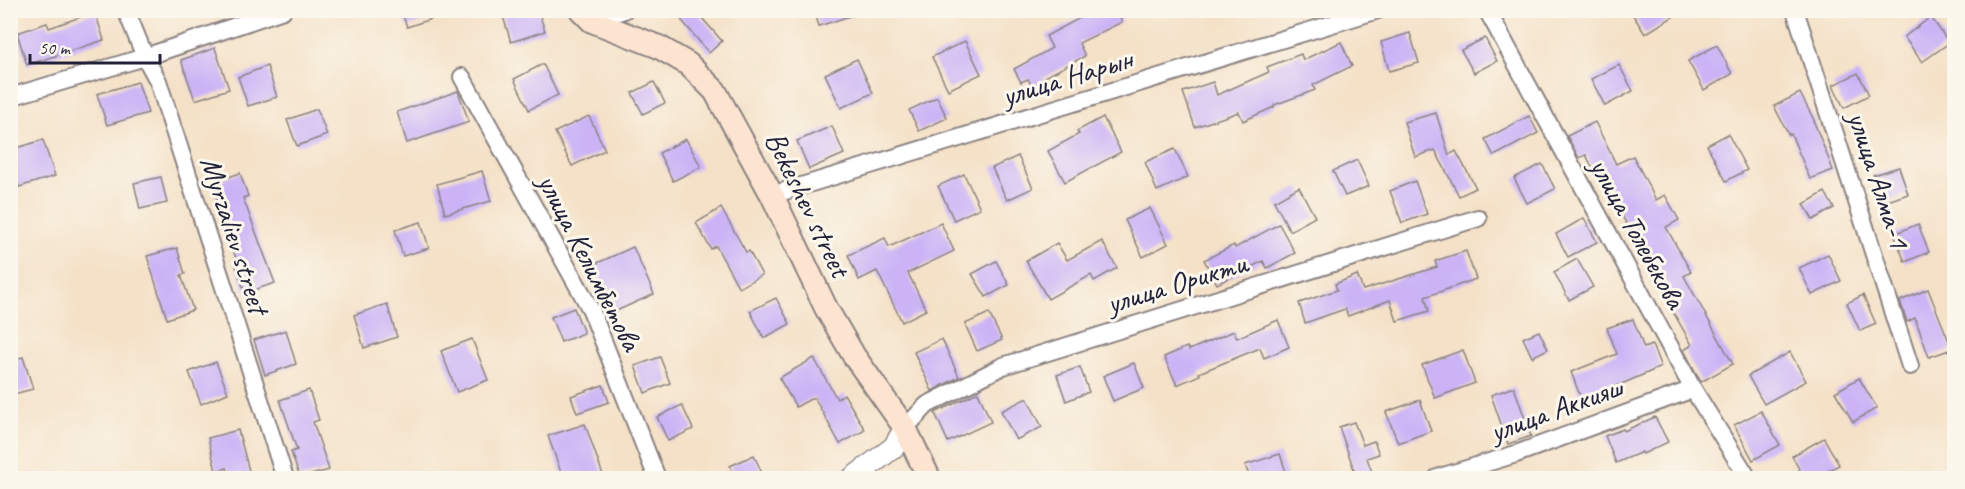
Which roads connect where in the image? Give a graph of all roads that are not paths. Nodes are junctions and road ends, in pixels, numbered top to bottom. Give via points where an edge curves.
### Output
1 (126, 10) edge
2 (283, 10) edge
3 (624, 10) edge
4 (1377, 10) edge
5 (1487, 10) edge
6 (1795, 10) edge
7 (586, 16) edge
8 (145, 57) junction
9 (462, 77) dead end
10 (10, 97) edge
11 (772, 195) junction
12 (1478, 218) dead end
13 (1910, 366) dead end
14 (1693, 389) junction
15 (905, 428) junction
16 (285, 478) edge
17 (657, 478) edge
18 (853, 478) edge
19 (929, 478) edge
20 (1437, 478) edge
21 (1748, 478) edge

1 - 8 street, Myrzaliev street
2 - 8 street
3 - 7 street
4 - 11 street, улица Нарын
5 - 14 street, улица Толебекова
6 - 13 street, улица Алма-1
7 - 11 main road, Bekeshev street via 688,63 715,91
8 - 10 street
8 - 16 street, Myrzaliev street via 158,81
9 - 17 street, улица Келимбетова via 591,310
11 - 15 main road, Bekeshev street via 826,308 854,356
12 - 15 street, улица Орикти via 1003,366 927,405
14 - 20 street, улица Аккияш via 1516,454
14 - 21 street, улица Толебекова
15 - 18 street via 894,447
15 - 19 main road, Bekeshev street

